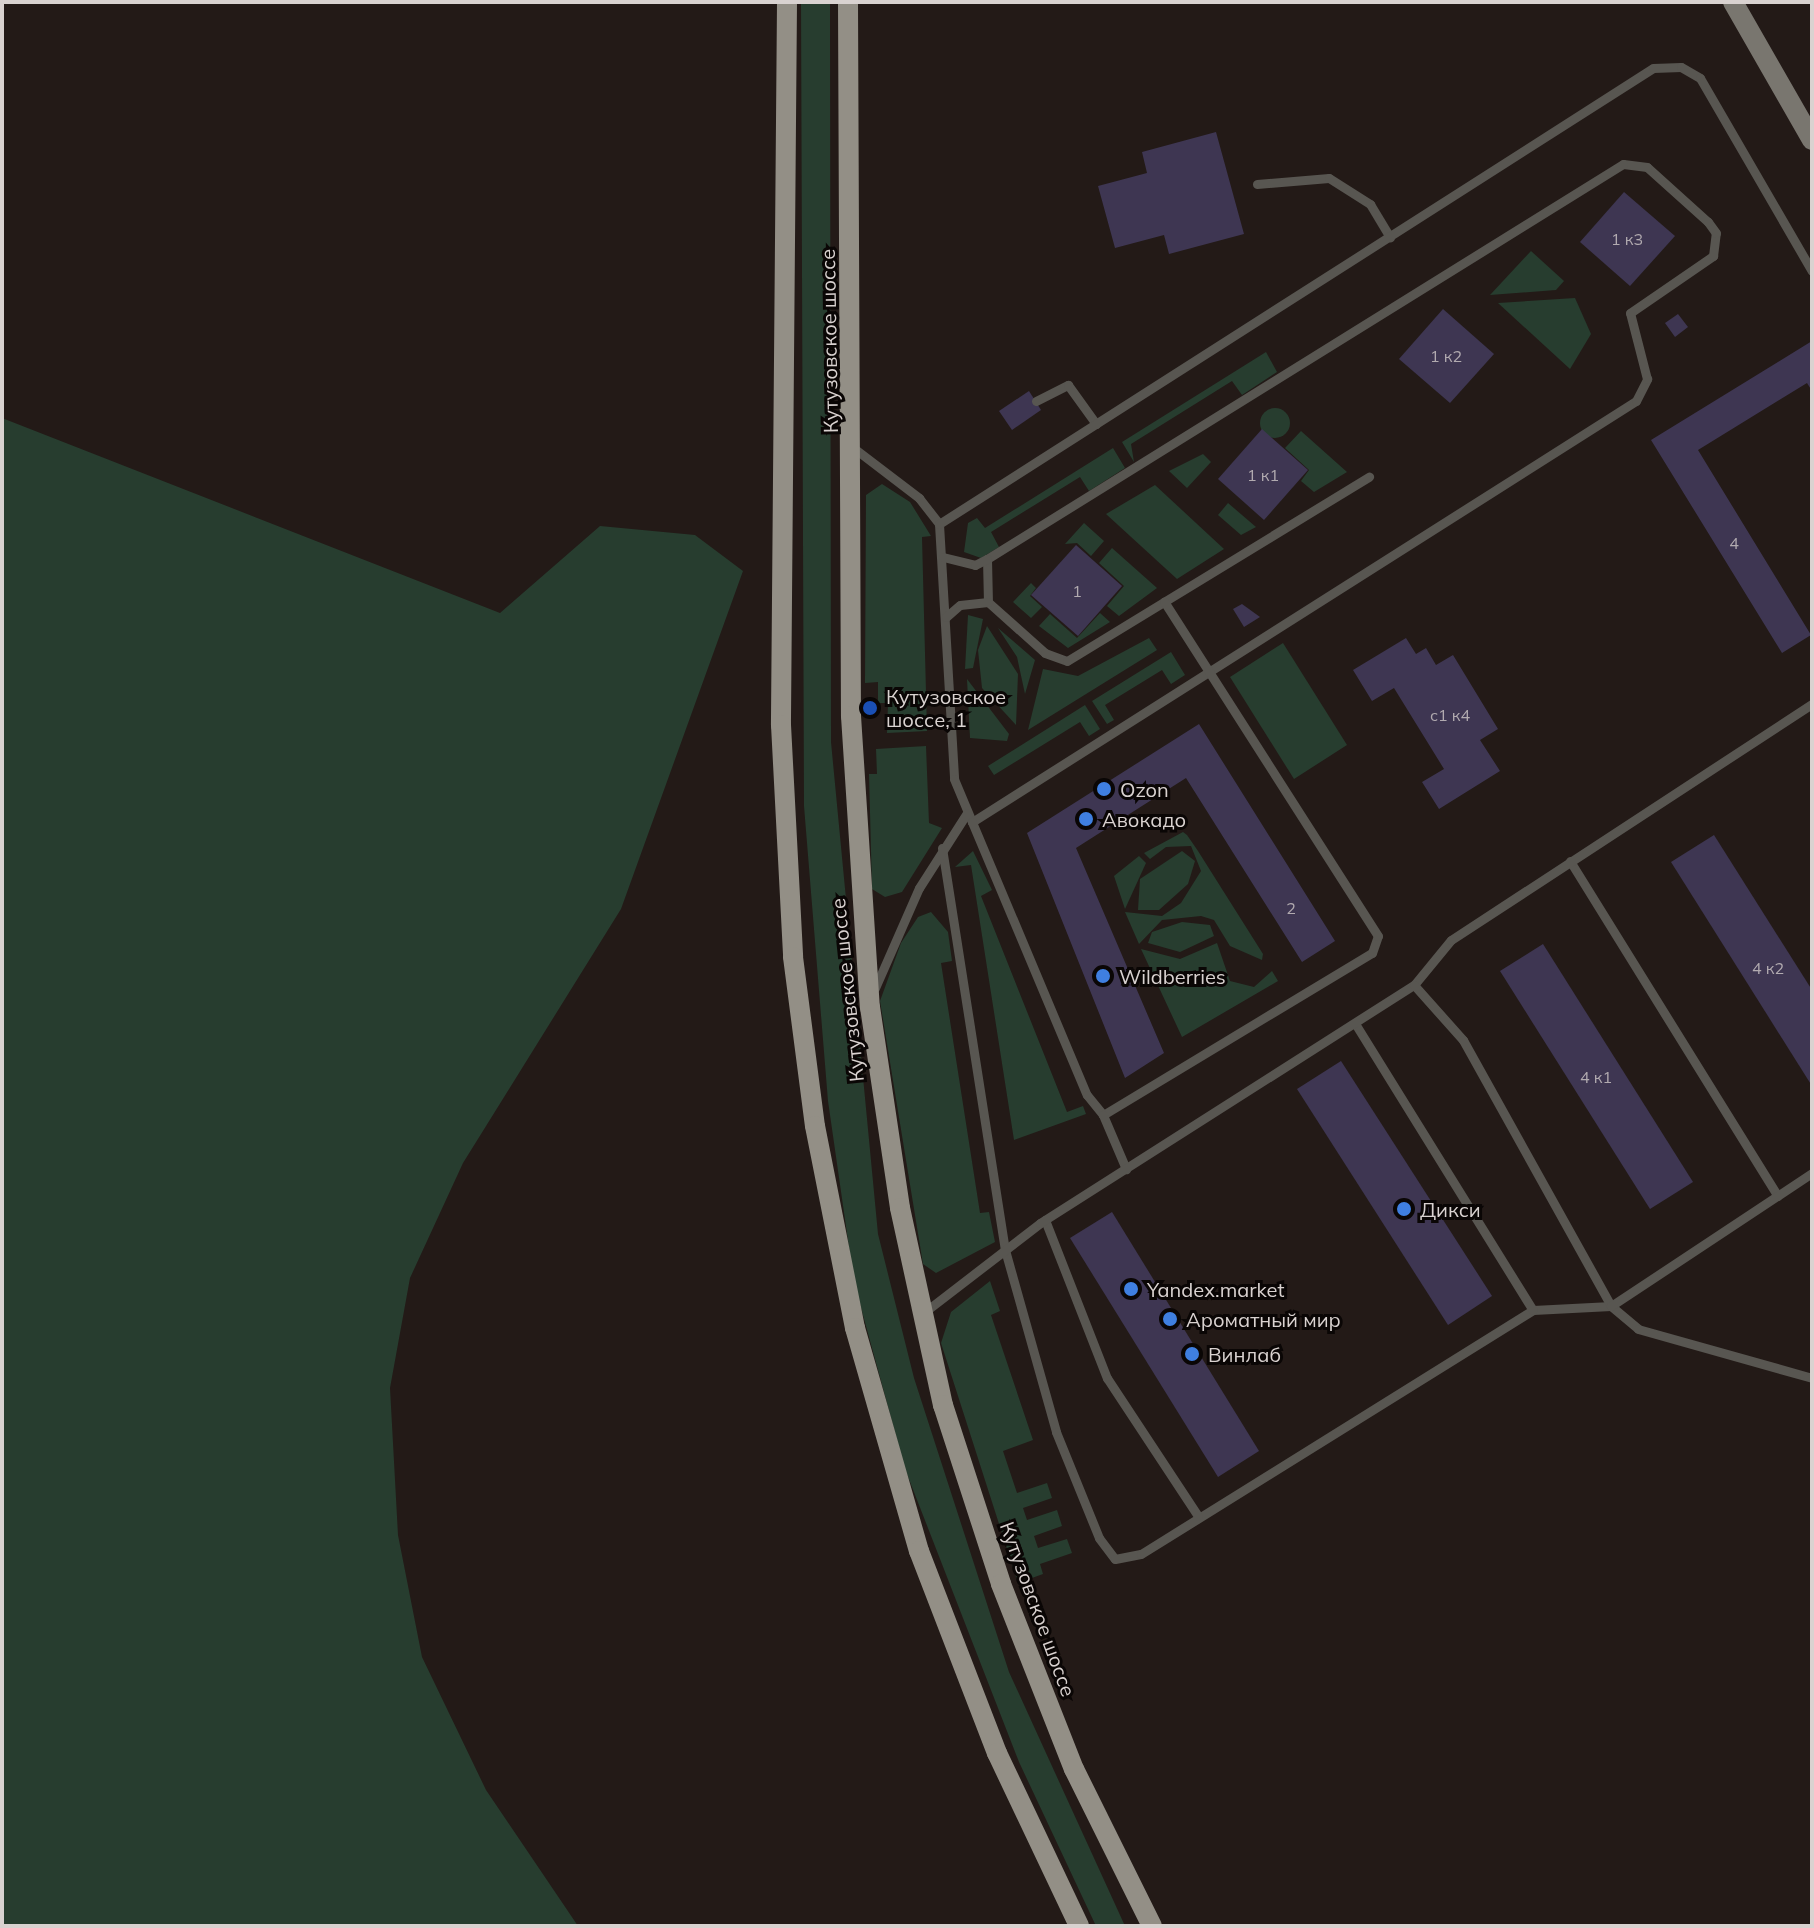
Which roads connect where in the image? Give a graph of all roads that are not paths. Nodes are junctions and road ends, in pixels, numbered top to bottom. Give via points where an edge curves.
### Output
1 (787, 2) edge
2 (848, 2) edge
3 (1733, 2) edge
4 (1812, 140) edge
5 (1257, 184) dead end
6 (1390, 237) junction
7 (1812, 271) edge
8 (1036, 401) dead end
9 (1096, 424) junction
10 (855, 449) junction
11 (1369, 477) dead end
12 (939, 524) junction
13 (943, 557) junction
14 (987, 559) junction
15 (988, 602) junction
16 (1164, 602) junction
17 (946, 617) junction
18 (1209, 672) junction
19 (1812, 704) edge
20 (970, 817) junction
21 (942, 848) junction
22 (1570, 861) junction
23 (1414, 985) junction
24 (870, 1007) junction
25 (1356, 1025) junction
26 (1103, 1115) junction
27 (1126, 1169) junction
28 (1812, 1173) edge
29 (1778, 1196) junction
30 (1045, 1220) junction
31 (1005, 1250) junction
32 (1611, 1306) junction
33 (1533, 1310) junction
34 (920, 1316) junction
35 (1812, 1378) edge
36 (1198, 1516) junction
37 (1079, 1926) edge
38 (1152, 1926) edge

1 - 37 main road, Кутузовское шоссе via 781,725 793,957 812,1112 855,1328 919,1551 987,1728
2 - 10 main road, Кутузовское шоссе
3 - 4 main road
5 - 6 lane via 1329,178 1370,204
6 - 7 lane via 1653,68 1681,67 1700,78
6 - 9 lane
8 - 9 lane via 1068,385
9 - 12 lane
10 - 12 lane via 919,498
10 - 24 main road, Кутузовское шоссе via 851,716
11 - 16 lane
12 - 13 lane
13 - 14 lane via 975,565
13 - 17 lane
14 - 15 lane
14 - 18 lane via 1623,164 1647,167 1708,222 1716,233 1713,256 1630,313 1647,379 1636,401
15 - 16 lane via 1045,653 1067,661
15 - 17 lane via 960,605
16 - 18 lane
17 - 20 lane via 954,779
18 - 20 lane
18 - 26 lane via 1379,945
19 - 22 lane
20 - 21 lane
20 - 26 lane via 1087,1095
21 - 24 lane
21 - 31 lane
22 - 23 lane via 1451,940
22 - 29 lane
23 - 25 lane
23 - 32 lane via 1463,1040
24 - 34 main road, Кутузовское шоссе
25 - 27 lane
25 - 33 lane
26 - 27 lane
27 - 30 lane
28 - 29 lane
29 - 32 lane
30 - 31 lane
30 - 36 lane via 1107,1378
31 - 34 lane
31 - 36 lane via 1056,1432 1099,1538 1115,1559 1141,1554
32 - 33 lane
32 - 35 lane via 1638,1329
33 - 36 lane
34 - 38 main road, Кутузовское шоссе via 1032,1671

